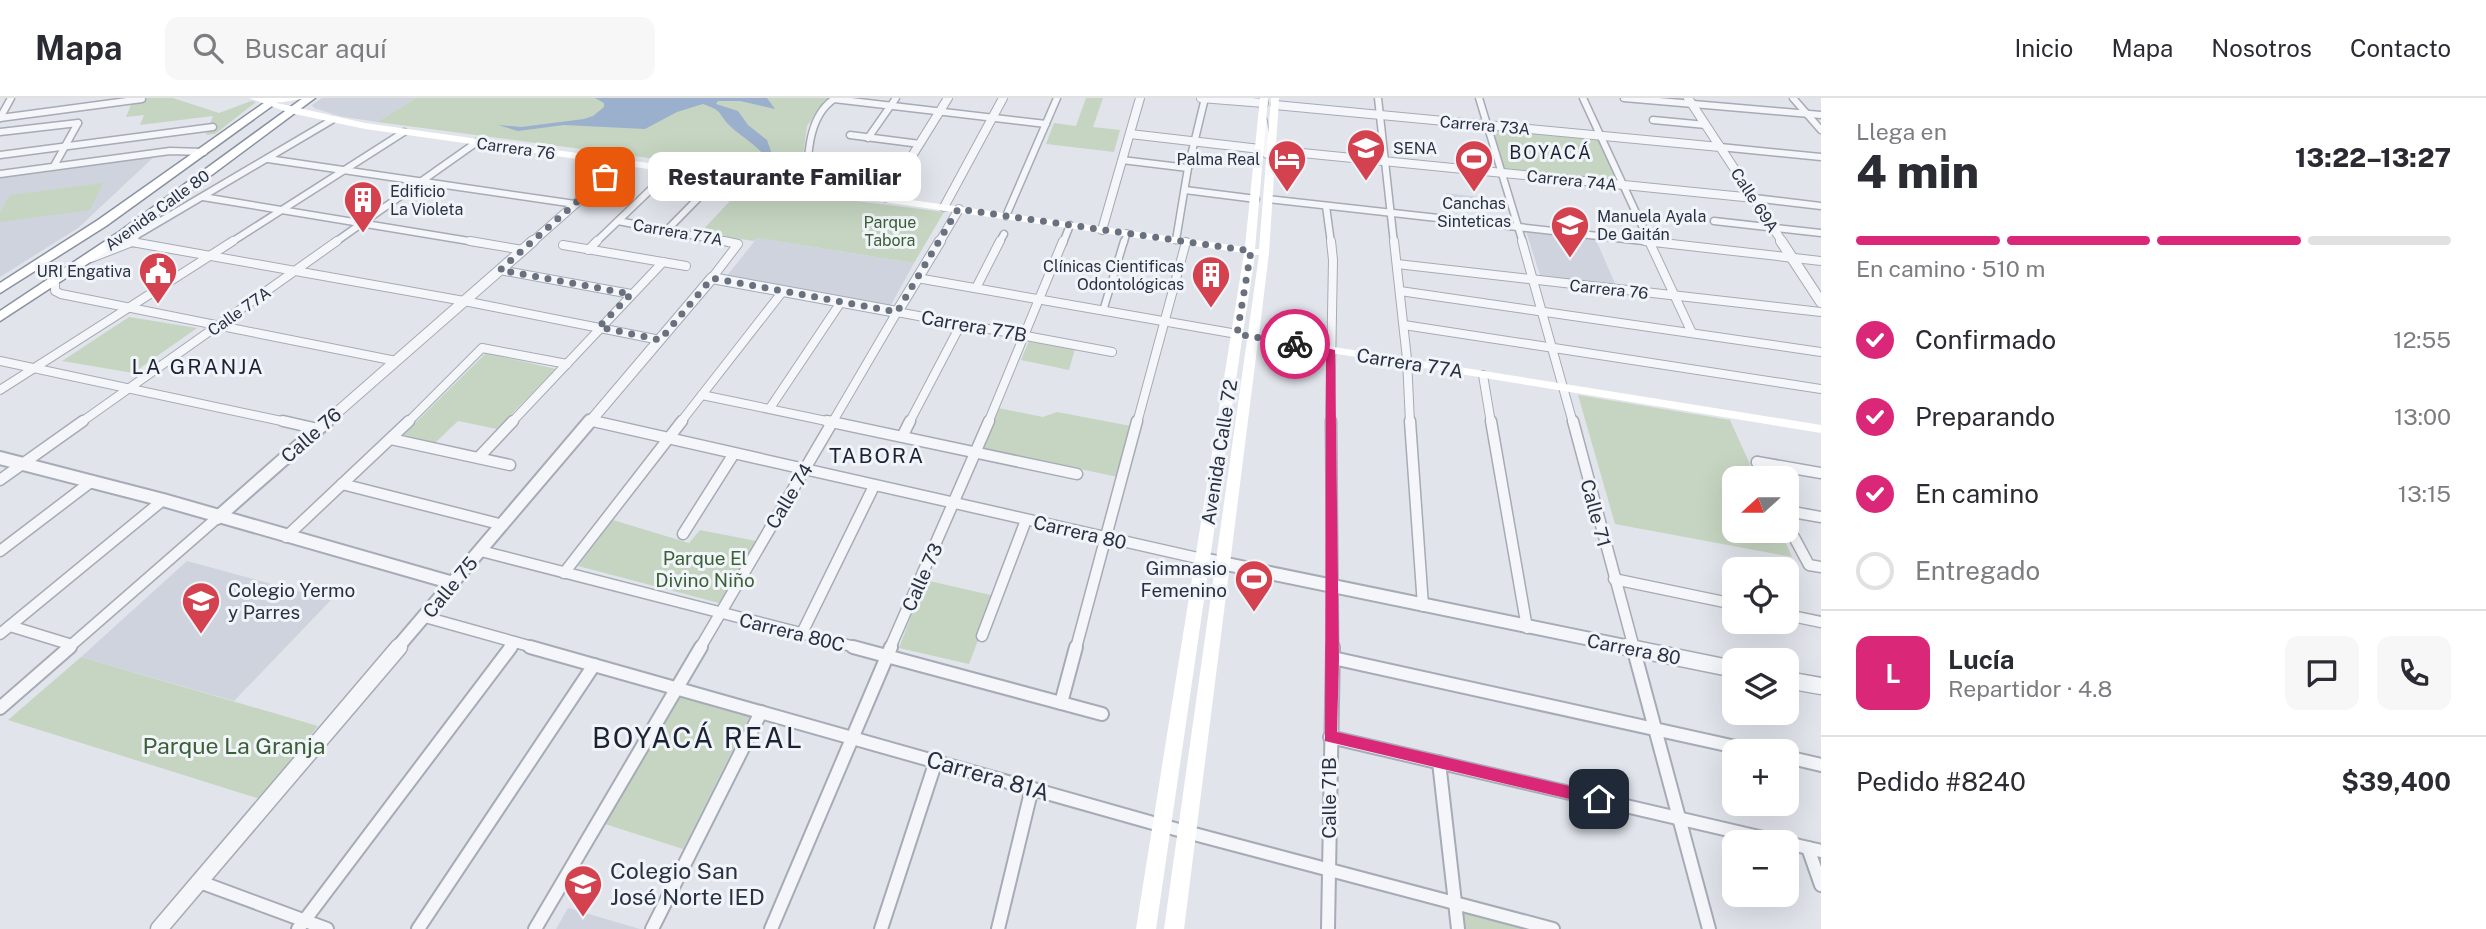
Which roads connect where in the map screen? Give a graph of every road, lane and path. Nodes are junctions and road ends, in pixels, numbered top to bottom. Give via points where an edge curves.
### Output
1 (10, 98) edge
2 (896, 98) edge
3 (948, 98) edge
4 (1003, 98) edge
5 (1057, 98) edge
6 (1140, 98) edge
7 (1204, 98) edge
8 (1378, 98) edge
9 (1479, 98) edge
10 (1583, 98) edge
11 (1624, 98) edge
12 (1793, 98) edge
13 (142, 99) edge
14 (836, 99) edge
15 (267, 100) edge
16 (1690, 101) edge
17 (1275, 102) edge
18 (302, 103) edge
19 (1262, 103) edge
20 (891, 106) junction
21 (940, 111) junction
22 (1807, 114) junction
23 (1380, 115) junction
24 (1821, 116) edge
25 (993, 117) junction
26 (0, 118) edge
27 (332, 120) junction
28 (1653, 120) dead end
29 (1263, 121) junction
30 (1046, 124) junction
31 (1486, 125) junction
32 (1706, 125) junction
33 (213, 127) dead end
34 (1821, 130) edge
35 (0, 132) edge
36 (404, 132) junction
37 (1130, 134) junction
38 (850, 135) dead end
39 (1602, 136) junction
40 (868, 138) junction
41 (1194, 141) junction
42 (477, 142) junction
43 (920, 144) junction
44 (65, 147) junction
45 (1720, 147) junction
46 (1260, 149) junction
47 (1272, 150) junction
48 (202, 153) junction
49 (0, 155) edge
50 (809, 157) junction
51 (1821, 157) edge
52 (268, 159) junction
53 (1122, 160) junction
54 (1386, 161) junction
55 (622, 163) junction
56 (54, 166) junction
57 (1188, 168) junction
58 (345, 169) junction
59 (904, 169) junction
60 (671, 170) junction
61 (1501, 173) junction
62 (0, 174) edge
63 (718, 178) junction
64 (1269, 178) junction
65 (423, 181) junction
66 (1625, 185) junction
67 (806, 187) junction
68 (1185, 190) junction
69 (203, 197) junction
70 (886, 198) junction
71 (1754, 198) junction
72 (1256, 199) junction
73 (1268, 199) junction
74 (575, 204) junction
75 (1326, 206) junction
76 (1821, 206) edge
77 (944, 207) junction
78 (958, 209) junction
79 (281, 210) junction
80 (1391, 214) junction
81 (1006, 216) junction
82 (618, 221) junction
83 (1714, 221) dead end
84 (363, 223) junction
85 (1070, 225) junction
86 (1773, 228) junction
87 (1102, 229) junction
88 (1518, 229) junction
89 (667, 230) junction
90 (1004, 233) dead end
91 (1127, 233) junction
92 (1821, 233) edge
93 (1181, 241) junction
94 (132, 242) junction
95 (1651, 242) junction
96 (738, 244) joint
97 (563, 245) dead end
98 (523, 250) junction
99 (589, 250) junction
100 (1251, 251) junction
101 (1264, 253) junction
102 (208, 256) junction
103 (91, 258) junction
104 (1793, 258) junction
105 (1821, 261) edge
106 (663, 262) junction
107 (1397, 264) junction
108 (686, 266) dead end
109 (500, 270) junction
110 (295, 272) junction
111 (712, 278) junction
112 (917, 278) junction
113 (1534, 281) junction
114 (55, 282) junction
115 (3, 286) edge
116 (976, 288) junction
117 (783, 291) junction
118 (1400, 291) junction
119 (631, 294) junction
120 (1678, 296) junction
121 (1039, 300) junction
122 (464, 301) junction
123 (841, 302) junction
124 (1821, 302) edge
125 (129, 307) junction
126 (1102, 310) junction
127 (897, 312) junction
128 (1543, 312) junction
129 (1821, 312) edge
130 (0, 317) edge
131 (1164, 321) junction
132 (961, 324) junction
133 (1404, 325) junction
134 (218, 326) junction
135 (599, 327) junction
136 (1692, 333) junction
137 (1024, 335) junction
138 (1245, 335) junction
139 (660, 340) junction
140 (1550, 345) junction
141 (1330, 350) junction
142 (1112, 352) dead end
143 (1821, 352) edge
144 (0, 361) edge
145 (396, 361) junction
146 (1408, 363) junction
147 (567, 364) junction
148 (34, 368) junction
149 (1483, 375) junction
150 (130, 388) junction
151 (1562, 388) junction
152 (1821, 389) edge
153 (0, 390) edge
154 (702, 395) junction
155 (771, 408) junction
156 (591, 421) junction
157 (833, 422) junction
158 (318, 429) junction
159 (1821, 429) edge
160 (903, 435) junction
161 (391, 439) junction
162 (666, 439) junction
163 (975, 450) junction
164 (733, 455) junction
165 (479, 457) junction
166 (0, 458) edge
167 (23, 464) junction
168 (510, 465) dead end
169 (1759, 466) edge
170 (1783, 466) edge
171 (1799, 469) edge
172 (804, 471) junction
173 (1821, 472) edge
174 (1077, 474) dead end
175 (0, 480) edge
176 (92, 481) junction
177 (342, 484) junction
178 (874, 486) junction
179 (163, 500) junction
180 (955, 504) junction
181 (1799, 513) edge
182 (1821, 517) edge
183 (217, 518) junction
184 (1026, 520) junction
185 (503, 525) junction
186 (683, 534) dead end
187 (286, 537) junction
188 (1105, 538) junction
189 (1797, 543) edge
190 (0, 551) edge
191 (481, 551) junction
192 (1202, 559) junction
193 (1222, 564) junction
194 (1821, 568) edge
195 (564, 573) junction
196 (1614, 579) junction
197 (453, 583) junction
198 (1331, 586) junction
199 (1722, 602) edge
200 (1423, 606) junction
201 (720, 613) junction
202 (425, 617) junction
203 (1799, 617) edge
204 (1821, 622) edge
205 (10, 626) junction
206 (1527, 628) junction
207 (802, 633) junction
208 (0, 634) edge
209 (982, 636) dead end
210 (514, 642) junction
211 (72, 645) junction
212 (1633, 650) junction
213 (886, 657) junction
214 (1333, 659) junction
215 (594, 664) junction
216 (1722, 667) edge
217 (1799, 682) edge
218 (1821, 686) edge
219 (676, 688) junction
220 (1061, 703) junction
221 (0, 708) edge
222 (761, 712) junction
223 (1102, 714) dead end
224 (1655, 730) junction
225 (852, 737) junction
226 (1330, 737) junction
227 (1722, 744) edge
228 (1799, 760) edge
229 (936, 761) junction
230 (1440, 762) junction
231 (1821, 765) edge
232 (1032, 788) junction
233 (1678, 818) junction
234 (1160, 825) junction
235 (1729, 830) edge
236 (1185, 831) junction
237 (1815, 850) edge
238 (1329, 868) junction
239 (200, 882) junction
240 (1821, 885) edge
241 (1456, 903) junction
242 (302, 925) edge
243 (159, 929) edge
244 (327, 929) edge
245 (418, 929) edge
246 (535, 929) edge
247 (652, 929) edge
248 (771, 929) edge
249 (880, 929) edge
250 (998, 929) edge
251 (1146, 929) edge
252 (1174, 929) edge
253 (1328, 929) edge
254 (1458, 929) edge
255 (1553, 929) edge
256 (1709, 929) edge

1 - 26 street
2 - 20 street
3 - 21 street
4 - 25 street
5 - 30 street
6 - 37 street
7 - 19 street
7 - 41 street
8 - 23 street
9 - 31 street, Calle 71
10 - 39 street
11 - 16 street
12 - 22 street
13 - 26 street
14 - 20 street
14 - 50 street via 827,103 813,130
15 - 18 main road, Carrera 76
15 - 18 main road
15 - 48 highway, Avenida Calle 80
16 - 22 street
16 - 32 street, Calle 69A
17 - 23 street, Carrera 73A
17 - 47 main road, Avenida Calle 72
18 - 27 main road, Carrera 76 via 310,115
18 - 103 highway, Avenida Calle 80
19 - 29 main road, Avenida Calle 72
20 - 21 street
20 - 40 street
21 - 25 street
21 - 43 street
22 - 24 street
22 - 34 street
23 - 31 street, Carrera 73A
23 - 54 street
25 - 30 street
25 - 77 street
27 - 36 main road, Carrera 76
27 - 52 street
28 - 32 street
29 - 46 main road, Avenida Calle 72
29 - 47 street via 1266,145
30 - 81 street
31 - 39 street, Carrera 73A
31 - 61 street, Calle 71
32 - 45 street, Calle 69A
33 - 44 street
35 - 44 street via 79,122
36 - 42 main road, Carrera 76
36 - 58 street
37 - 41 street
37 - 53 street
38 - 40 street
39 - 45 street, Carrera 73A
39 - 66 street
40 - 43 street
41 - 46 street
41 - 57 street
42 - 55 main road, Carrera 76
42 - 65 street, Calle 77A
43 - 59 street
44 - 49 street
44 - 56 street
45 - 51 street, Carrera 73A
45 - 71 street, Calle 69A
46 - 64 street via 1268,156
46 - 72 main road, Avenida Calle 72
47 - 54 street, Carrera 74A
47 - 64 main road, Avenida Calle 72
48 - 56 street via 165,152
48 - 115 highway, Avenida Calle 80
50 - 59 street
50 - 67 street
52 - 58 street
52 - 69 street
53 - 57 street
53 - 87 street
54 - 61 street, Carrera 74A
54 - 80 street
55 - 60 main road, Carrera 76
55 - 74 street, Calle 76
56 - 62 street
57 - 68 street
58 - 65 street
58 - 79 street
59 - 70 street
60 - 63 main road, Carrera 76
60 - 82 street
61 - 66 street, Carrera 74A
61 - 88 street, Calle 71
63 - 67 main road, Carrera 76
63 - 89 street
64 - 73 main road, Avenida Calle 72
65 - 74 street
65 - 84 street, Calle 77A
66 - 71 street, Carrera 74A
66 - 95 street
67 - 70 main road, Carrera 76
68 - 72 street
68 - 93 street
69 - 79 street
69 - 94 street
70 - 77 main road, Carrera 76
71 - 76 street, Carrera 74A
71 - 86 street, Calle 69A
72 - 100 main road, Avenida Calle 72
73 - 75 street
73 - 101 main road, Avenida Calle 72
74 - 98 street, Calle 76
75 - 80 street
75 - 141 street, Calle 71B via 1332,260
77 - 78 main road, Carrera 76
78 - 81 main road, Carrera 76
78 - 112 street, Calle 74
79 - 84 street
79 - 102 street
80 - 88 street
80 - 107 street
81 - 85 main road, Carrera 76
82 - 89 street, Carrera 77A
82 - 99 street
83 - 86 street
84 - 98 street
84 - 110 street, Calle 77A
85 - 87 main road, Carrera 76
85 - 121 street, Calle 73
86 - 92 street
86 - 104 street, Calle 69A
87 - 91 main road, Carrera 76
88 - 95 street
88 - 113 street, Calle 71
89 - 96 street, Carrera 77A
90 - 116 street
91 - 93 main road, Carrera 76
91 - 126 street
93 - 100 main road, Carrera 76
93 - 131 street
94 - 102 street
94 - 103 street
95 - 104 street
95 - 120 street
96 - 111 street, Calle 75
97 - 99 street
98 - 109 street, Calle 76
99 - 106 street
100 - 101 main road, Carrera 76
100 - 138 main road, Avenida Calle 72
101 - 138 main road, Avenida Calle 72
102 - 110 street
102 - 125 street
103 - 114 highway, Avenida Calle 80
104 - 105 street
104 - 124 street, Calle 69A
106 - 108 street
106 - 119 street
107 - 113 street, Carrera 76
107 - 118 street
109 - 119 street
109 - 122 street, Calle 76
110 - 122 street
110 - 134 street, Calle 77A
111 - 117 street, Carrera 77B
111 - 139 street, Calle 75
112 - 116 street, Carrera 77A
112 - 127 street, Calle 74
113 - 120 street, Carrera 76
113 - 128 street, Calle 71
114 - 125 street via 57,293
114 - 130 highway, Avenida Calle 80
116 - 121 street, Carrera 77A
117 - 123 street, Carrera 77B
117 - 154 street
118 - 128 street
118 - 133 street
119 - 135 street
120 - 129 street, Carrera 76
120 - 136 street
121 - 126 street, Carrera 77A
121 - 137 street, Calle 73
122 - 135 street
122 - 145 street, Calle 76
123 - 127 street, Carrera 77B
123 - 155 street
125 - 134 street
125 - 148 street
126 - 131 street, Carrera 77A
127 - 132 street, Carrera 77B
127 - 157 street, Calle 74
128 - 136 street
128 - 140 street, Calle 71
131 - 138 street, Carrera 77A
131 - 188 street
132 - 137 street, Carrera 77B
132 - 160 street
133 - 140 street
133 - 146 street
134 - 145 street
134 - 150 street, Calle 77A
135 - 139 street
135 - 147 street
136 - 143 street
137 - 142 street, Carrera 77B
137 - 163 street, Calle 73
138 - 141 main road, Carrera 77A
138 - 192 main road, Avenida Calle 72
138 - 193 main road, Avenida Calle 72
139 - 156 street, Calle 75
140 - 151 street, Calle 71
140 - 152 street
141 - 146 main road, Carrera 77A
141 - 198 street, Calle 71B
144 - 148 street
145 - 158 street, Calle 76
146 - 149 main road, Carrera 77A
146 - 200 street
147 - 161 street via 482,348
147 - 165 street
148 - 150 street
148 - 153 street
149 - 151 main road, Carrera 77A
149 - 206 street
150 - 158 street
150 - 167 street, Calle 77A
151 - 159 main road, Carrera 77A
151 - 196 street, Calle 71
154 - 155 street
154 - 162 street
155 - 157 street
156 - 162 street, Carrera 80
156 - 185 street, Calle 75
157 - 160 street
157 - 172 street, Calle 74
158 - 183 street, Calle 76
160 - 163 street
161 - 165 street
161 - 177 street
162 - 164 street, Carrera 80
162 - 195 street
163 - 174 street
163 - 180 street, Calle 73
164 - 172 street, Carrera 80
164 - 186 street
165 - 168 street
166 - 167 street
167 - 175 street, Calle 77A
167 - 176 street
169 - 170 street via 1757,462
171 - 173 street
172 - 178 street, Carrera 80
172 - 201 street, Calle 74
176 - 179 street
176 - 190 street
177 - 185 street
177 - 187 street
178 - 180 street, Carrera 80
178 - 207 street
179 - 183 street
179 - 205 street
180 - 184 street, Carrera 80
180 - 213 street, Calle 73
181 - 182 street
183 - 187 street
183 - 211 street, Calle 76
184 - 188 street, Carrera 80
184 - 209 street
185 - 191 street, Calle 75
187 - 197 street
188 - 192 street, Carrera 80
188 - 220 street
189 - 194 street via 1809,565
191 - 195 street, Carrera 80C
191 - 197 street, Calle 75
192 - 193 street, Carrera 80
192 - 234 main road, Avenida Calle 72
193 - 198 street, Carrera 80
193 - 236 main road, Avenida Calle 72
195 - 201 street, Carrera 80C
196 - 199 street
196 - 212 street, Calle 71
197 - 202 street, Calle 75
198 - 200 street, Carrera 80
198 - 214 street, Calle 71B
200 - 206 street, Carrera 80
201 - 207 street, Carrera 80C
201 - 219 street, Calle 74
202 - 210 street, Carrera 81A
202 - 239 street, Calle 75
203 - 204 street
205 - 208 street
205 - 211 street
206 - 212 street, Carrera 80
207 - 213 street, Carrera 80C
210 - 215 street, Carrera 81A
210 - 242 street
211 - 221 street, Calle 76
212 - 216 street, Carrera 80
212 - 224 street, Calle 71
213 - 220 street, Carrera 80C
213 - 225 street, Calle 73
214 - 224 street
214 - 226 street, Calle 71B
215 - 219 street, Carrera 81A
215 - 245 street
217 - 218 street
219 - 222 street, Carrera 81A
219 - 246 street, Calle 74
220 - 223 street, Carrera 80C
222 - 225 street, Carrera 81A
222 - 247 street
224 - 227 street
224 - 233 street, Calle 71
225 - 229 street, Carrera 81A
225 - 248 street, Calle 73
226 - 230 street
226 - 238 street, Calle 71B
228 - 231 street
229 - 232 street, Carrera 81A
229 - 249 street
230 - 233 street
230 - 241 street
232 - 234 street, Carrera 81A
232 - 250 street
233 - 235 street
233 - 256 street, Calle 71
234 - 236 street, Carrera 81A
234 - 251 main road, Avenida Calle 72
236 - 238 street, Carrera 81A
236 - 252 main road, Avenida Calle 72
237 - 240 street
238 - 241 street, Carrera 81A
238 - 253 street, Calle 71B
239 - 242 street
239 - 243 street, Calle 75
241 - 254 street
241 - 255 street, Carrera 81A
242 - 244 street

